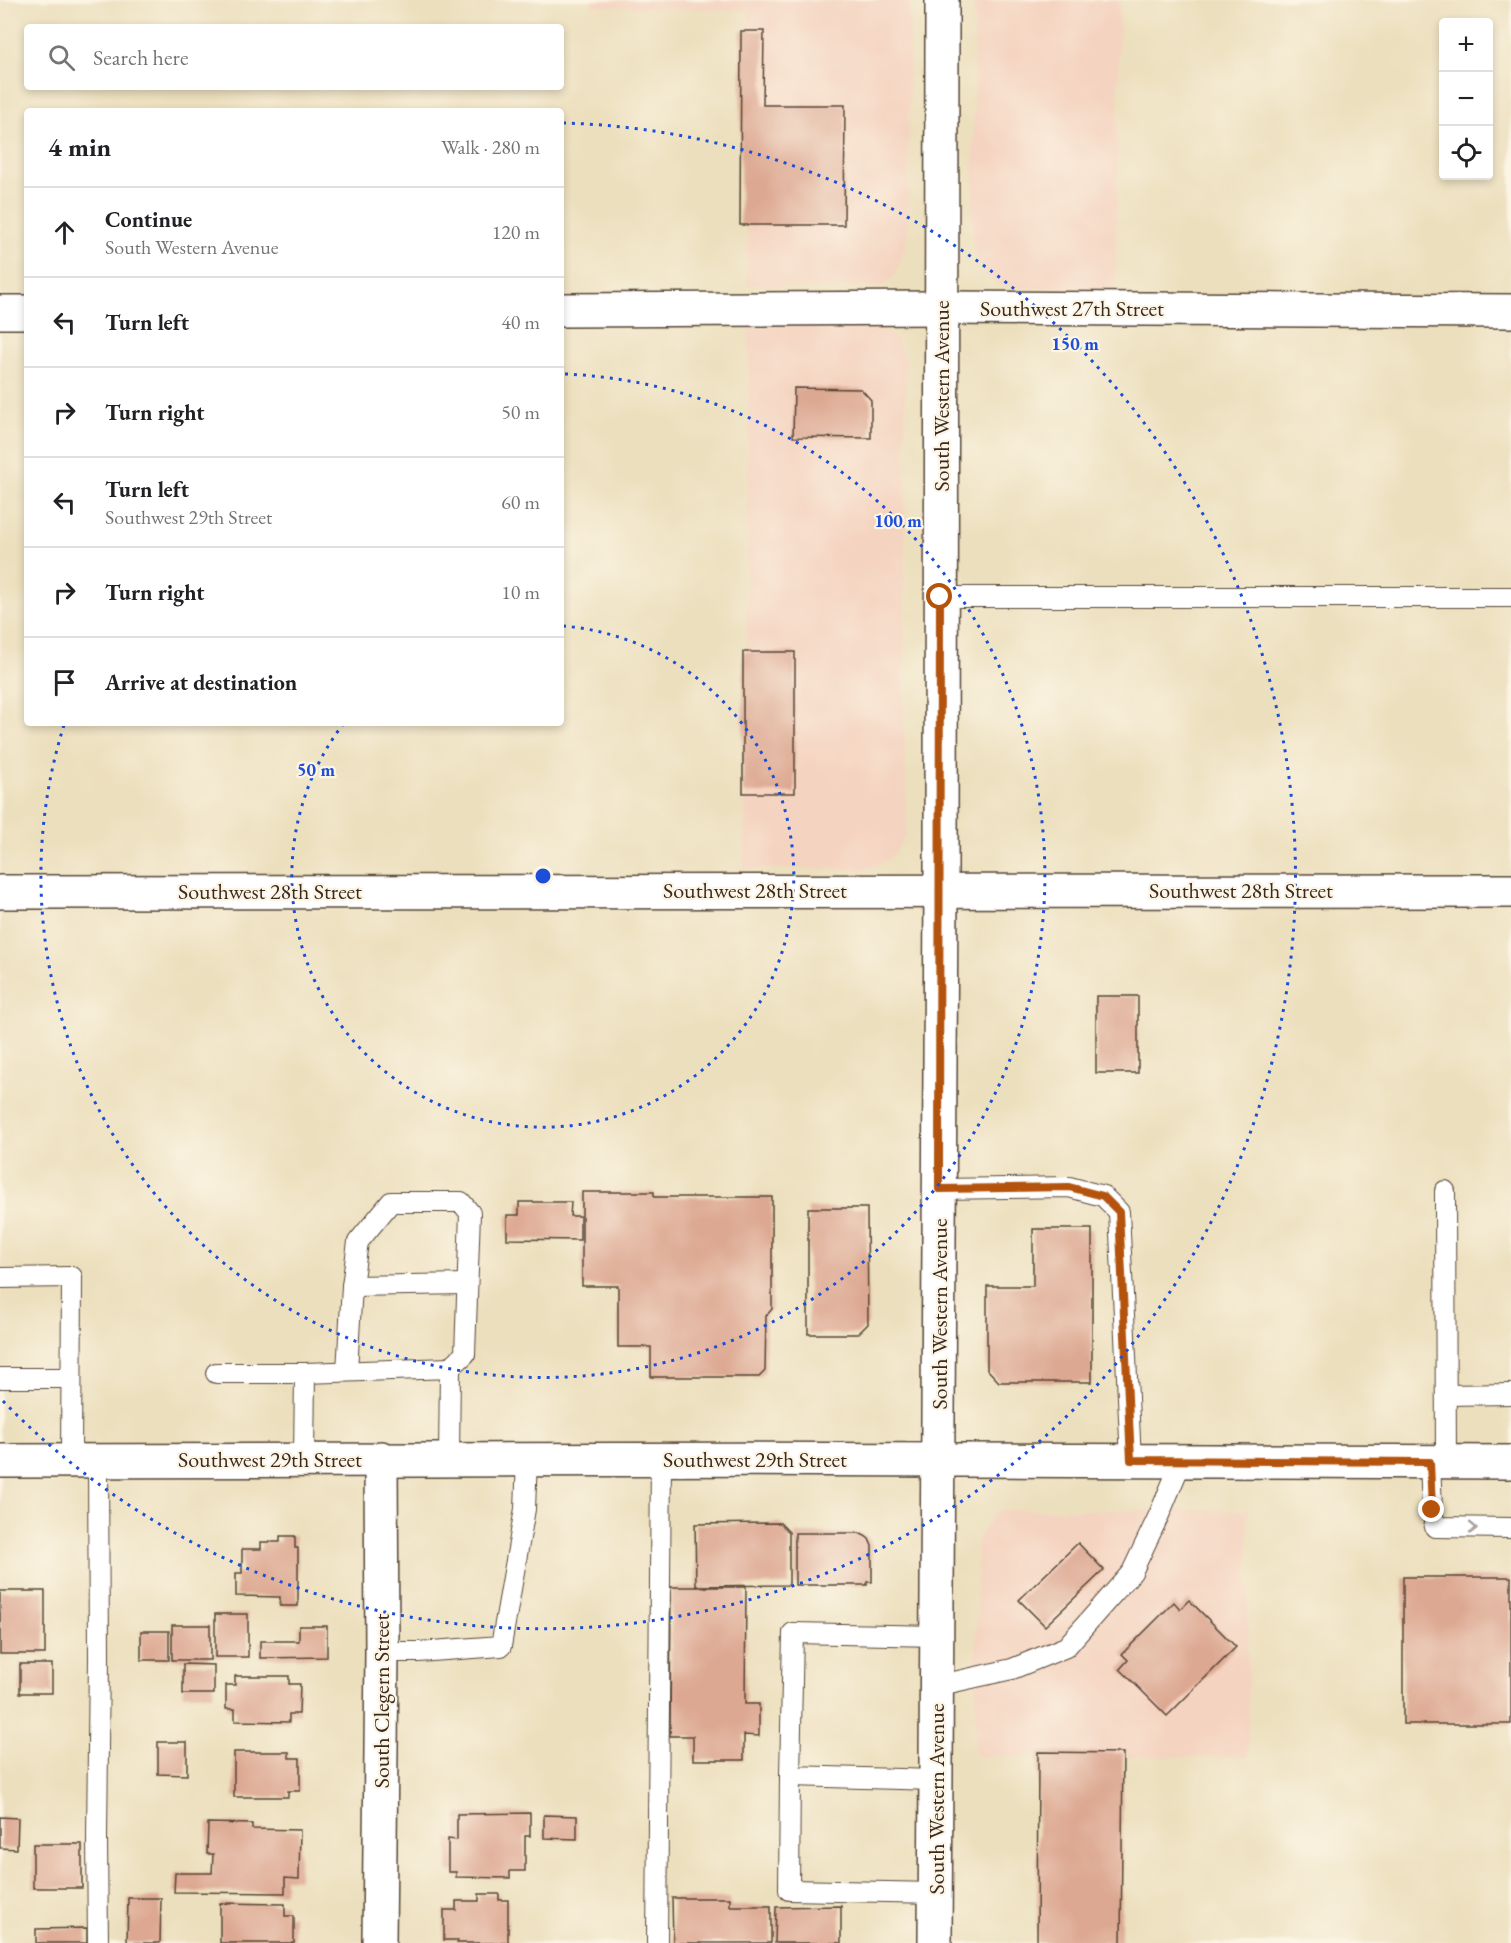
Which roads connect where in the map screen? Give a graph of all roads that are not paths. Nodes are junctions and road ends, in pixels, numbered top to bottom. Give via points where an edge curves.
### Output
1 (942, 0) edge
2 (941, 308) junction
3 (564, 310) edge
4 (1511, 311) edge
5 (0, 312) edge
6 (24, 312) edge
7 (940, 597) junction
8 (1511, 597) edge
9 (940, 890) junction
10 (1511, 891) edge
11 (0, 892) edge
12 (939, 1189) junction
13 (1445, 1191) dead end
14 (0, 1278) edge
15 (467, 1284) junction
16 (352, 1286) junction
17 (450, 1368) junction
18 (347, 1371) junction
19 (216, 1373) dead end
20 (305, 1373) junction
21 (0, 1378) edge
22 (71, 1378) junction
23 (1511, 1394) edge
24 (1446, 1395) junction
25 (381, 1458) junction
26 (304, 1459) junction
27 (449, 1459) junction
28 (527, 1459) junction
29 (661, 1459) junction
30 (84, 1460) junction
31 (938, 1460) junction
32 (1131, 1460) junction
33 (1182, 1460) junction
34 (0, 1461) edge
35 (1438, 1462) junction
36 (1511, 1462) edge
37 (1511, 1528) edge
38 (937, 1636) junction
39 (382, 1652) junction
40 (936, 1686) junction
41 (790, 1776) junction
42 (936, 1780) junction
43 (936, 1893) junction
44 (98, 1943) edge
45 (379, 1943) edge
46 (657, 1943) edge
47 (935, 1943) edge

1 - 2 main road, South Western Avenue
2 - 3 main road, Southwest 27th Street
2 - 4 main road, Southwest 27th Street
2 - 7 main road, South Western Avenue
5 - 6 main road
7 - 8 lane
7 - 9 main road, South Western Avenue
9 - 10 main road, Southwest 28th Street
9 - 11 main road, Southwest 28th Street
9 - 12 main road, South Western Avenue
12 - 31 main road, South Western Avenue
12 - 32 lane via 1069,1187 1103,1196 1119,1212
13 - 24 lane
14 - 22 lane via 72,1277
15 - 16 lane
15 - 16 lane via 470,1213 461,1202 391,1202 358,1242
15 - 17 lane via 465,1354
16 - 18 lane
17 - 18 lane
17 - 27 lane
18 - 20 lane
19 - 20 lane
20 - 26 lane
21 - 22 lane
22 - 30 lane
23 - 24 lane
24 - 35 lane
25 - 26 main road, Southwest 29th Street
25 - 27 main road, Southwest 29th Street
25 - 39 main road, South Clegern Street
26 - 30 main road, Southwest 29th Street
27 - 28 main road, Southwest 29th Street
28 - 29 main road, Southwest 29th Street
28 - 39 lane via 525,1509 501,1646
29 - 31 main road, Southwest 29th Street
29 - 46 lane
30 - 34 main road, Southwest 29th Street
30 - 44 lane via 99,1657
31 - 32 main road, Southwest 29th Street
31 - 38 main road, South Western Avenue
32 - 33 main road, Southwest 29th Street
33 - 35 main road, Southwest 29th Street
33 - 40 lane via 1132,1572 1065,1647 1012,1669
35 - 36 main road, Southwest 29th Street
35 -> 37 lane via 1432,1510 1435,1527
38 - 40 main road, South Western Avenue
38 - 41 lane via 793,1633
39 - 45 main road, South Clegern Street
40 - 42 main road, South Western Avenue
41 - 42 lane
41 - 43 lane via 789,1890
42 - 43 main road, South Western Avenue
43 - 47 main road, South Western Avenue

